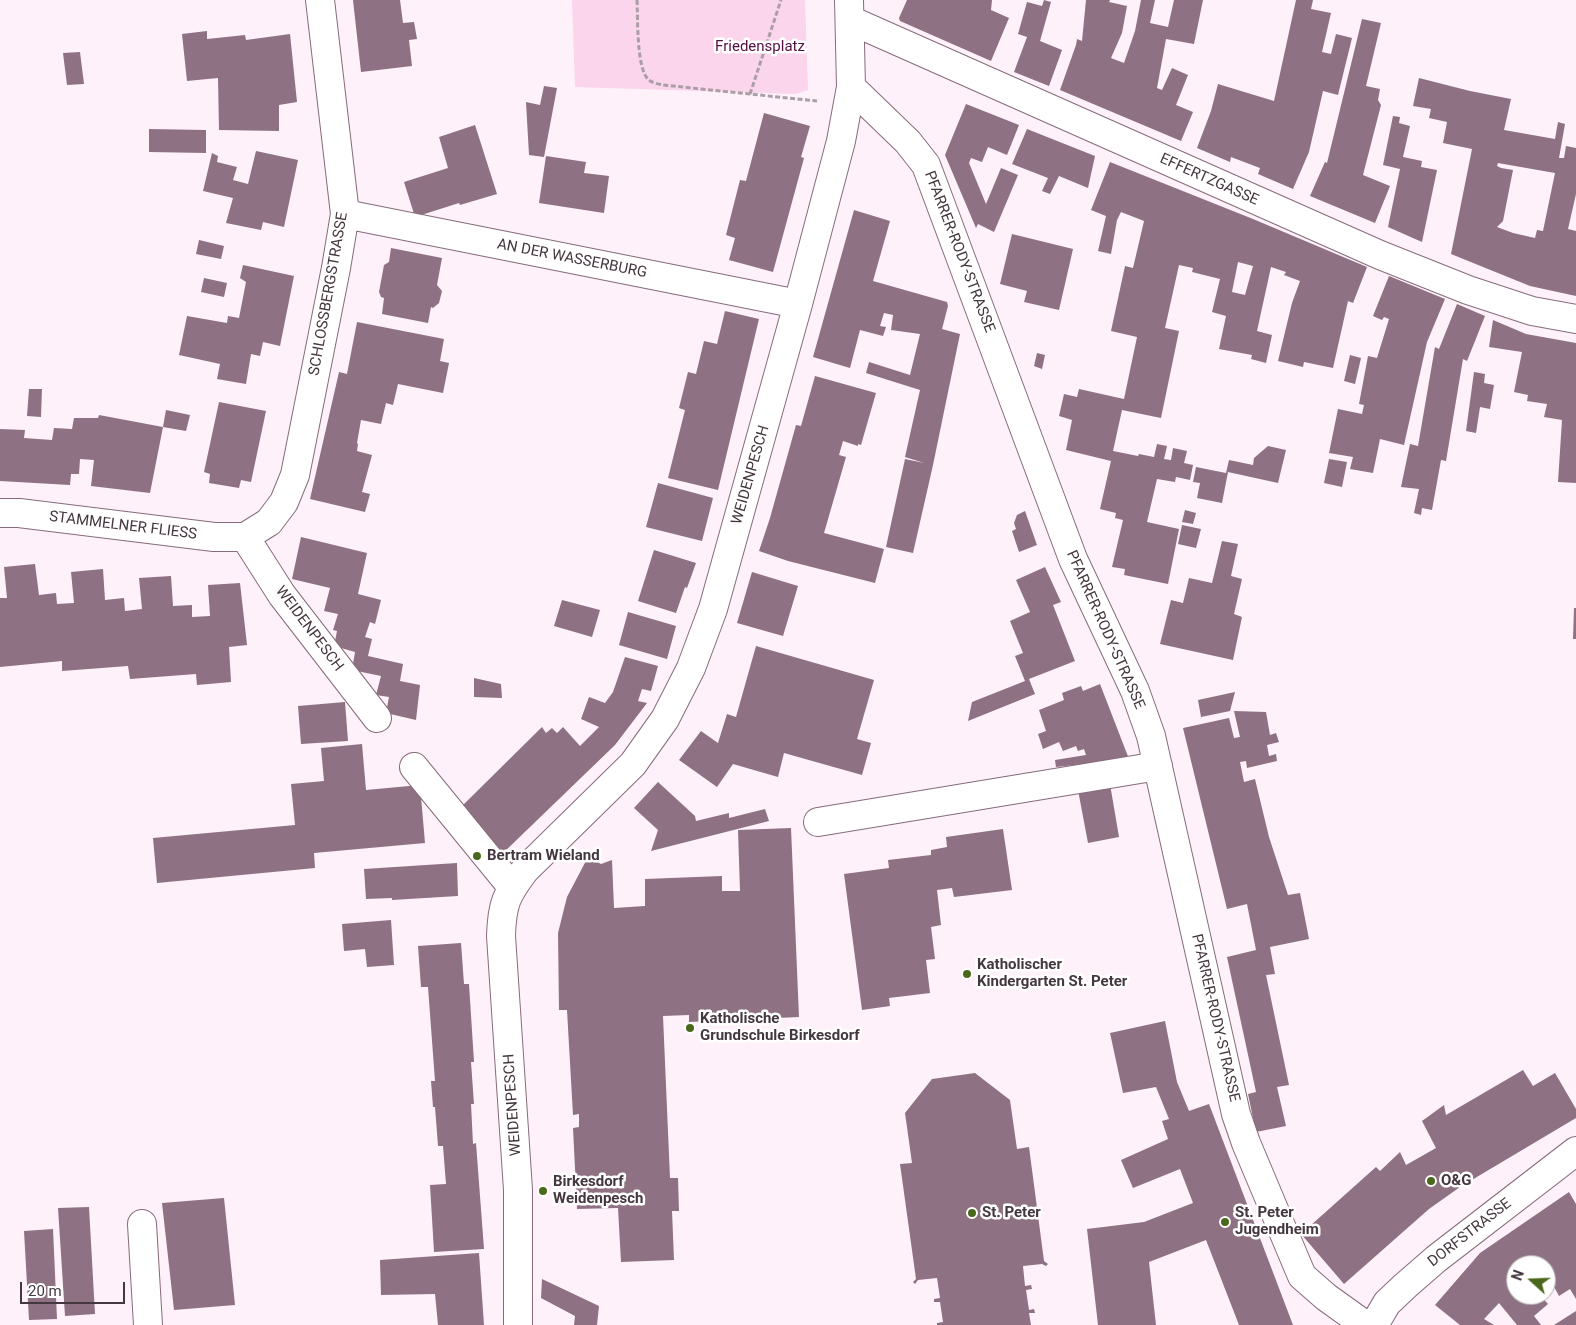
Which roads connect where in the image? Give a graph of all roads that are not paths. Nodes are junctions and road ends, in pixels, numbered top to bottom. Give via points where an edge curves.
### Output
1 (320, 0) edge
2 (849, 10) edge
3 (849, 96) junction
4 (345, 214) junction
5 (798, 304) junction
6 (1576, 319) edge
7 (0, 513) edge
8 (246, 537) junction
9 (376, 718) dead end
10 (1158, 766) junction
11 (414, 767) dead end
12 (818, 822) dead end
13 (512, 887) junction
14 (1576, 1151) edge
15 (142, 1224) dead end
16 (148, 1325) edge
17 (518, 1325) edge
18 (1364, 1325) edge
19 (1374, 1325) edge

1 - 4 street, SCHLOSSBERGSTRASSE
2 - 3 street, WEIDENPESCH
2 - 6 street, EFFERTZGASSE via 1380,255 1532,311
3 - 5 street, WEIDENPESCH via 841,141
3 - 10 street, PFARRER-RODY-STRASSE via 908,142 926,165 1072,559 1135,691
4 - 5 street, AN DER WASSERBURG
4 - 8 street, SCHLOSSBERGSTRASSE via 295,474 284,502 269,522
5 - 13 street, WEIDENPESCH via 713,609 691,668 665,719 633,764 525,870
7 - 8 street, STAMMELNER FLIESS via 214,537
8 - 9 street, WEIDENPESCH via 282,595
10 - 12 street
10 - 18 street, PFARRER-RODY-STRASSE via 1236,1114 1246,1143 1302,1276
11 - 13 street
13 - 17 street, WEIDENPESCH via 504,902 501,936 518,1190
14 - 19 street, DORFSTRASSE via 1411,1280 1387,1303
15 - 16 street

